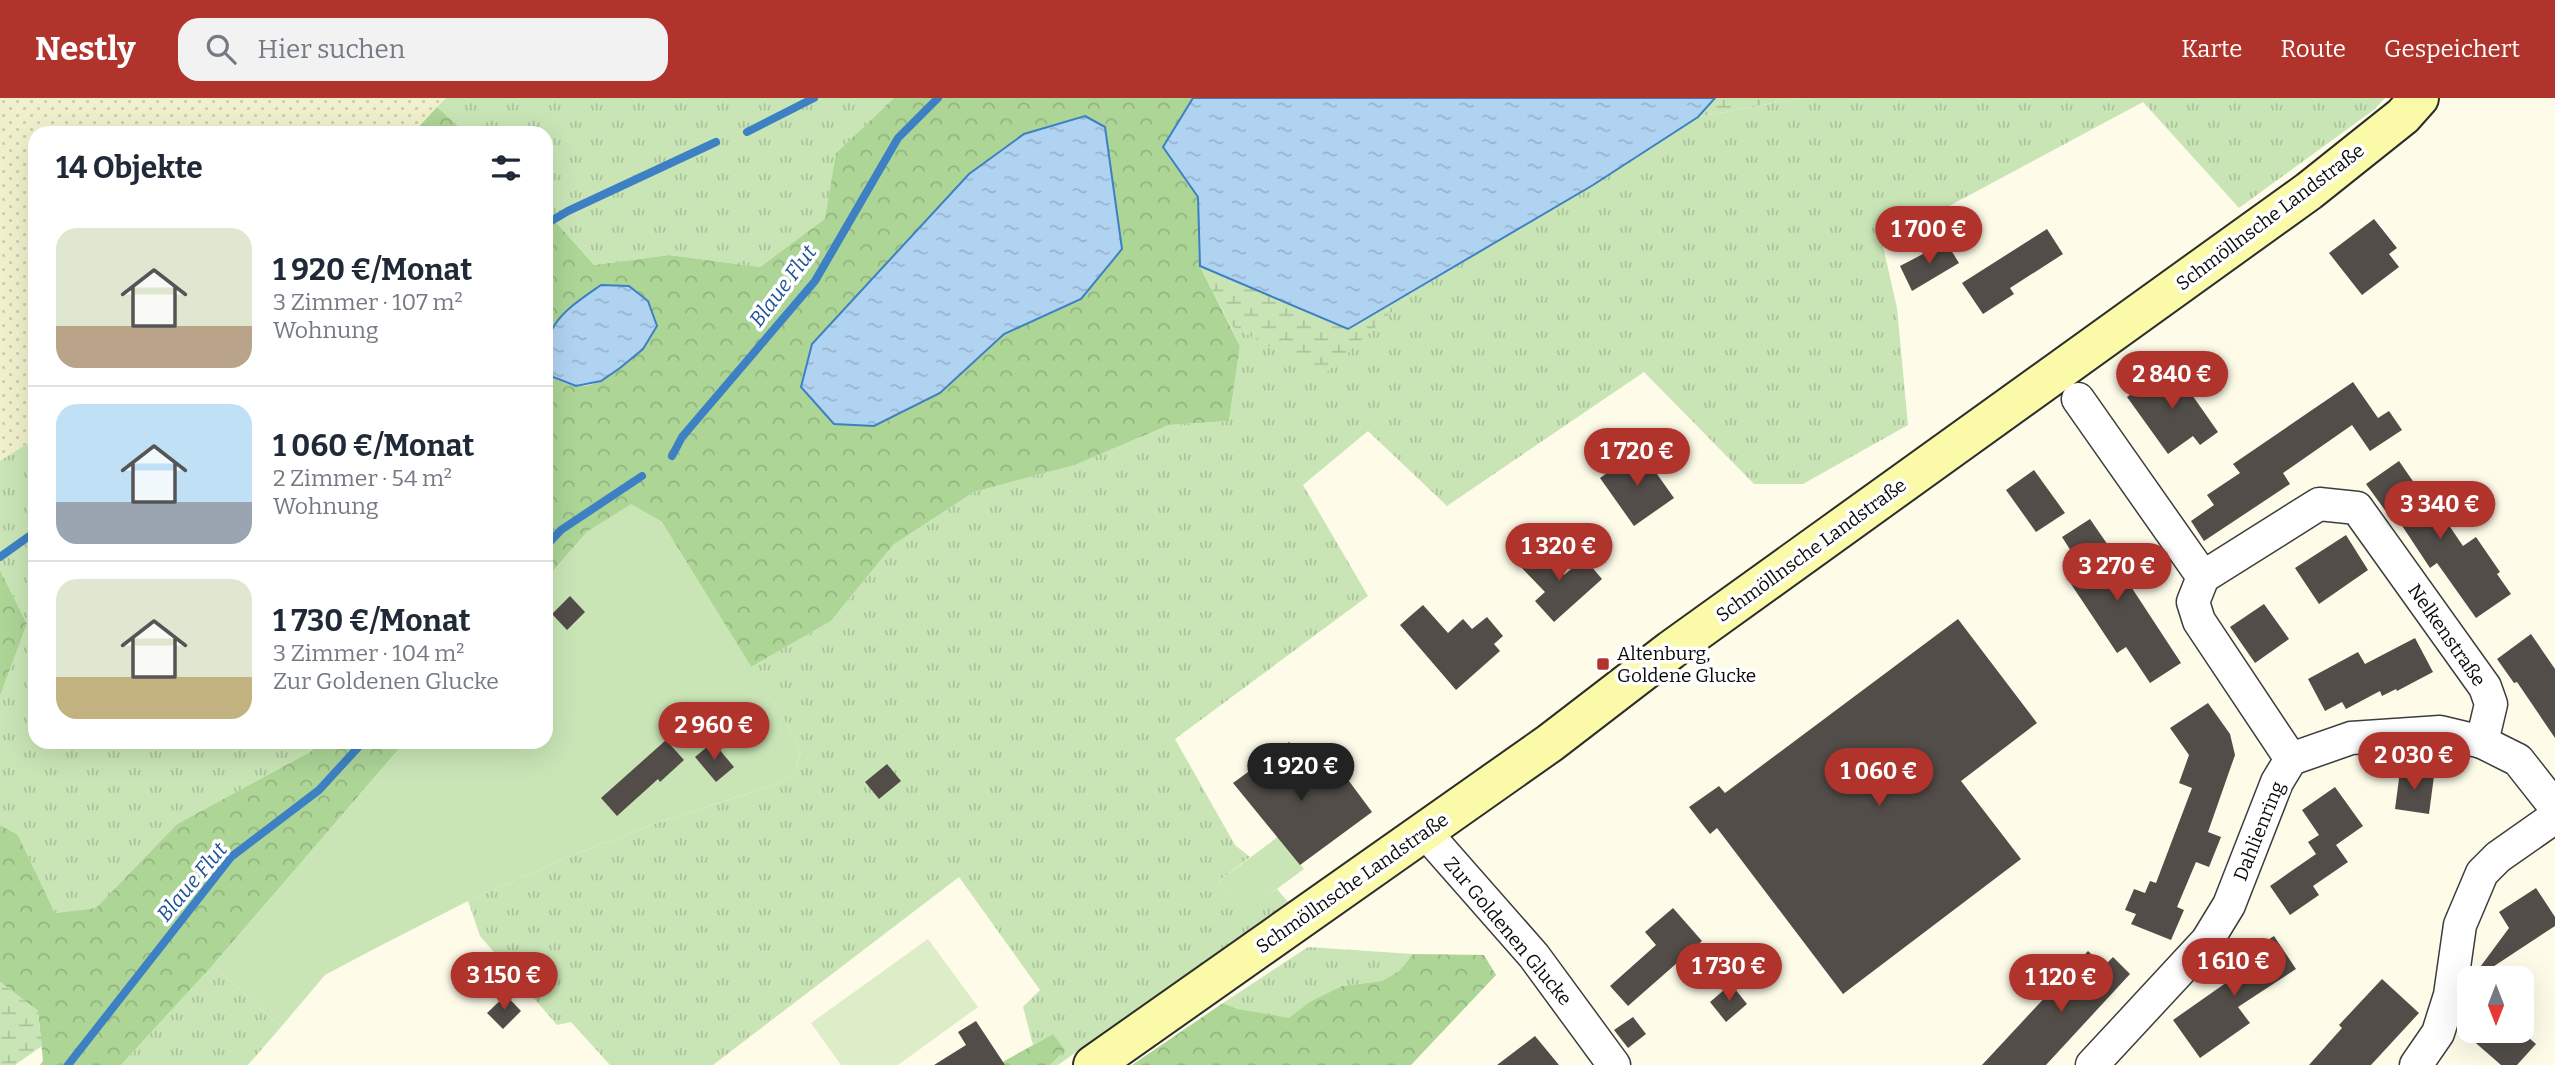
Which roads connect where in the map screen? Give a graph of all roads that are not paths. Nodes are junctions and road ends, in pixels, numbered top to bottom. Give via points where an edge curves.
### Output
1 (2418, 98) edge
2 (2078, 399) dead end
3 (2203, 577) junction
4 (2482, 742) junction
5 (2291, 759) junction
6 (2555, 807) edge
7 (2555, 817) edge
8 (1425, 832) junction
9 (1093, 1065) edge
10 (1614, 1065) edge
11 (2092, 1065) edge
12 (2416, 1065) edge

1 - 8 main road, Schmöllnsche Landstraße via 2403,116 2309,191
2 - 3 street
3 - 4 street, Nelkenstraße via 2319,504 2357,508 2484,687 2491,704
3 - 5 street via 2193,602 2199,621
4 - 5 street, Dahlienring via 2440,732 2351,738
4 - 6 street, Dahlienring via 2518,760
5 - 11 street, Dahlienring via 2277,782 2230,905 2207,941
7 - 12 street via 2482,873 2460,925 2450,995 2438,1033
8 - 9 main road, Schmöllnsche Landstraße
8 - 10 street, Zur Goldenen Glucke via 1534,956

